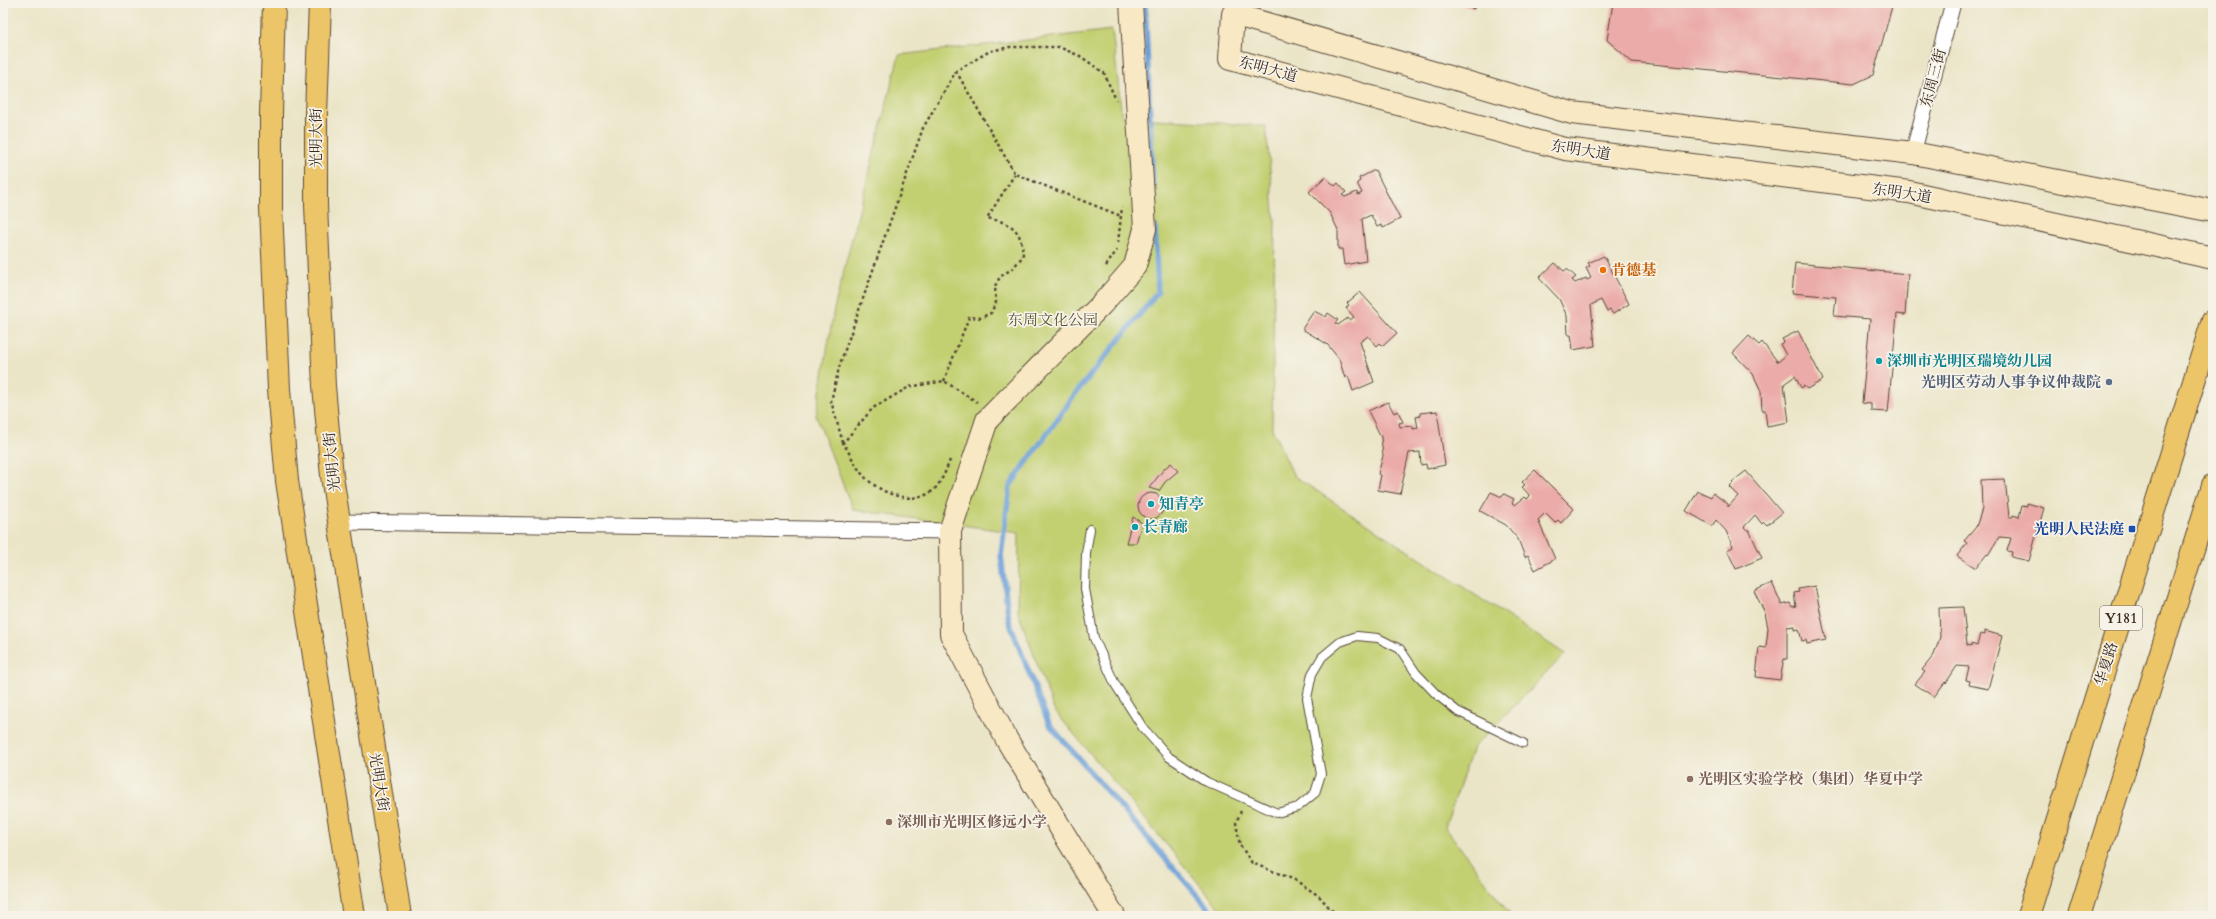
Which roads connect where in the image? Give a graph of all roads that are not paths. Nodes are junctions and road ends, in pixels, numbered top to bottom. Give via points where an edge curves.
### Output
1 (274, 3) edge
2 (320, 3) edge
3 (1131, 3) edge
4 (1953, 3) edge
5 (1913, 153) junction
6 (2213, 211) edge
7 (2213, 258) edge
8 (2213, 320) edge
9 (2213, 485) edge
10 (339, 522) junction
11 (1090, 529) dead end
12 (950, 531) junction
13 (1523, 744) dead end
14 (354, 916) edge
15 (400, 916) edge
16 (1114, 916) edge
17 (2028, 916) edge
18 (2080, 916) edge

1 - 14 main road via 271,208 279,389 287,481
2 - 10 main road, 光明大街 via 316,115 319,296 331,461
3 - 12 main road via 1145,229 1135,266 1102,304 987,420
4 - 5 street, 东周三街
5 - 6 main road, 东明大道
5 - 7 main road, 东明大道 via 1572,113 1233,14 1230,59 1565,149 1910,192
8 - 17 main road, 华夏路 / Y181
9 - 18 main road
10 - 12 street
10 - 15 main road, 光明大街
11 - 13 lane via 1085,589 1094,638 1115,684 1143,728 1169,758 1207,782 1277,813 1298,807 1315,792 1321,774 1307,698 1312,674 1322,657 1340,642 1357,636 1378,638 1400,649 1416,673 1457,711
12 - 16 main road via 952,634 1007,740

